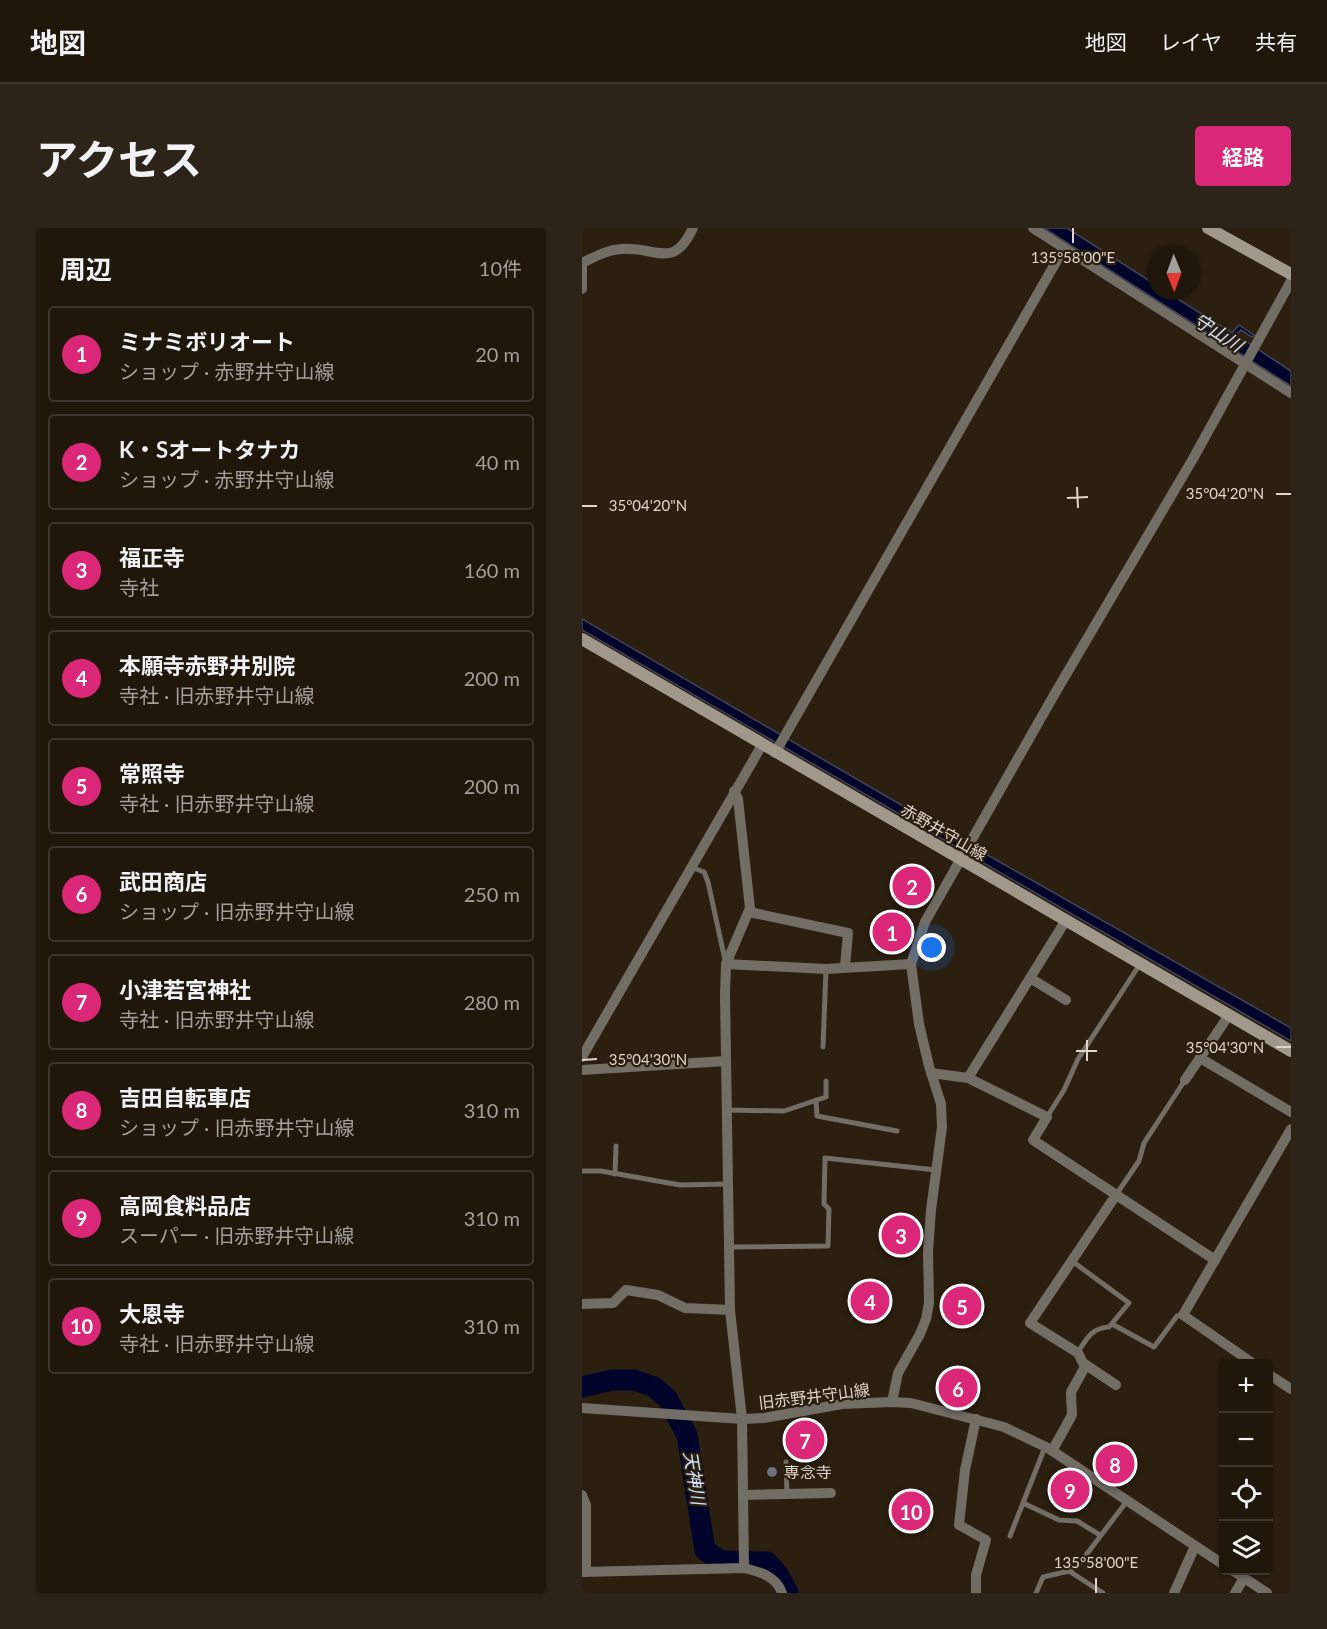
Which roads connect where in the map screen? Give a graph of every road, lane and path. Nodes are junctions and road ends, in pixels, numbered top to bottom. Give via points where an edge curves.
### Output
1 (693, 228) edge
2 (1033, 228) edge
3 (1208, 228) edge
4 (1064, 248) junction
5 (582, 265) edge
6 (1291, 274) edge
7 (1291, 281) edge
8 (582, 289) edge
9 (1245, 364) junction
10 (1291, 393) edge
11 (582, 639) edge
12 (762, 746) junction
13 (776, 753) junction
14 (734, 791) junction
15 (959, 860) junction
16 (691, 867) junction
17 (749, 912) junction
18 (1066, 920) junction
19 (726, 964) junction
20 (911, 964) junction
21 (1140, 964) junction
22 (845, 967) junction
23 (826, 969) junction
24 (1030, 978) junction
25 (1066, 1000) dead end
26 (1229, 1015) junction
27 (824, 1047) dead end
28 (1291, 1051) edge
29 (582, 1057) edge
30 (1200, 1058) junction
31 (726, 1061) junction
32 (582, 1070) edge
33 (931, 1073) junction
34 (969, 1078) junction
35 (1185, 1080) joint
36 (826, 1081) dead end
37 (816, 1100) junction
38 (727, 1110) junction
39 (1291, 1112) edge
40 (1047, 1117) junction
41 (1291, 1129) edge
42 (897, 1131) dead end
43 (616, 1146) dead end
44 (936, 1170) junction
45 (582, 1171) edge
46 (615, 1174) junction
47 (728, 1184) junction
48 (1116, 1195) junction
49 (730, 1247) junction
50 (1215, 1260) junction
51 (1072, 1261) junction
52 (582, 1304) edge
53 (730, 1310) junction
54 (1183, 1316) junction
55 (1112, 1324) junction
56 (1078, 1353) junction
57 (1247, 1359) edge
58 (1086, 1365) junction
59 (1273, 1377) edge
60 (1116, 1385) dead end
61 (1291, 1389) edge
62 (892, 1402) junction
63 (582, 1408) edge
64 (742, 1419) junction
65 (976, 1419) junction
66 (1049, 1449) junction
67 (786, 1462) dead end
68 (831, 1493) dead end
69 (787, 1494) junction
70 (582, 1495) edge
71 (743, 1495) junction
72 (1127, 1501) junction
73 (1023, 1503) junction
74 (1100, 1535) junction
75 (1010, 1536) dead end
76 (1196, 1546) junction
77 (1219, 1562) edge
78 (744, 1568) junction
79 (1069, 1571) junction
80 (584, 1572) edge
81 (1240, 1575) edge
82 (1244, 1578) junction
83 (782, 1593) edge
84 (976, 1593) edge
85 (1036, 1593) edge
86 (1103, 1593) edge
87 (1174, 1593) edge
88 (1235, 1593) edge
89 (1267, 1593) edge

1 - 5 street via 678,251 663,254 624,248 605,252
2 - 4 street
3 - 6 main road
4 - 9 street
4 - 13 street
5 - 8 street
7 - 9 street
9 - 10 street
9 - 15 street
11 - 12 main road, 赤野井守山線
12 - 13 main road, 赤野井守山線
12 - 14 street
13 - 15 main road, 赤野井守山線
14 - 16 street
14 - 17 street via 746,862
15 - 18 main road, 赤野井守山線
15 - 20 street via 925,921
16 - 19 lane via 704,872 708,882
16 - 29 street
17 - 19 street
17 - 22 street via 848,933
18 - 21 main road, 赤野井守山線
18 - 24 street
19 - 23 street
19 - 31 street
20 - 22 street
20 - 33 street
21 - 26 main road, 赤野井守山線
21 - 40 lane via 1078,1059
22 - 23 street
23 - 27 lane
24 - 25 street
24 - 34 street
26 - 28 main road, 赤野井守山線
26 - 30 street
30 - 35 street
30 - 39 street
31 - 32 street
31 - 38 street
33 - 34 street
33 - 44 street via 941,1104
34 - 40 street
35 - 48 lane
36 - 37 lane via 826,1097
37 - 38 lane via 784,1111
37 - 42 lane via 817,1116
38 - 47 street
40 - 48 street via 1033,1140
41 - 50 street
43 - 46 lane
44 - 49 lane via 825,1158 824,1204 830,1209 828,1246
44 - 62 street via 927,1311 920,1334 898,1373
45 - 46 lane
46 - 47 lane via 680,1185
47 - 49 street
48 - 50 street
48 - 51 street
49 - 53 street
50 - 54 street
51 - 55 lane via 1129,1303
51 - 56 street via 1030,1323
52 - 53 street via 613,1303 626,1290 658,1295 685,1308
53 - 64 street
54 - 55 lane via 1177,1316 1154,1347
54 - 57 street
55 - 56 lane via 1089,1334
56 - 58 street
58 - 60 street
58 - 66 street via 1071,1392 1072,1415
59 - 61 street
62 - 64 street, 旧赤野井守山線 via 843,1404
62 - 65 street, 旧赤野井守山線
63 - 64 street, 旧赤野井守山線
64 - 71 street
65 - 66 street, 旧赤野井守山線 via 1004,1427
65 - 84 street via 959,1525 986,1540 976,1575
66 - 72 street, 旧赤野井守山線
66 - 73 lane
67 - 69 lane
68 - 69 street
69 - 71 street
70 - 80 street via 586,1505
71 - 78 street
72 - 74 lane
72 - 76 street, 旧赤野井守山線
73 - 74 lane via 1059,1520 1077,1521
73 - 75 lane
74 - 79 lane via 1080,1563
76 - 77 street, 旧赤野井守山線
76 - 87 street
78 - 80 street
78 - 83 street via 767,1573
79 - 85 lane via 1042,1577
79 - 86 lane
81 - 82 street
82 - 88 street
82 - 89 street

